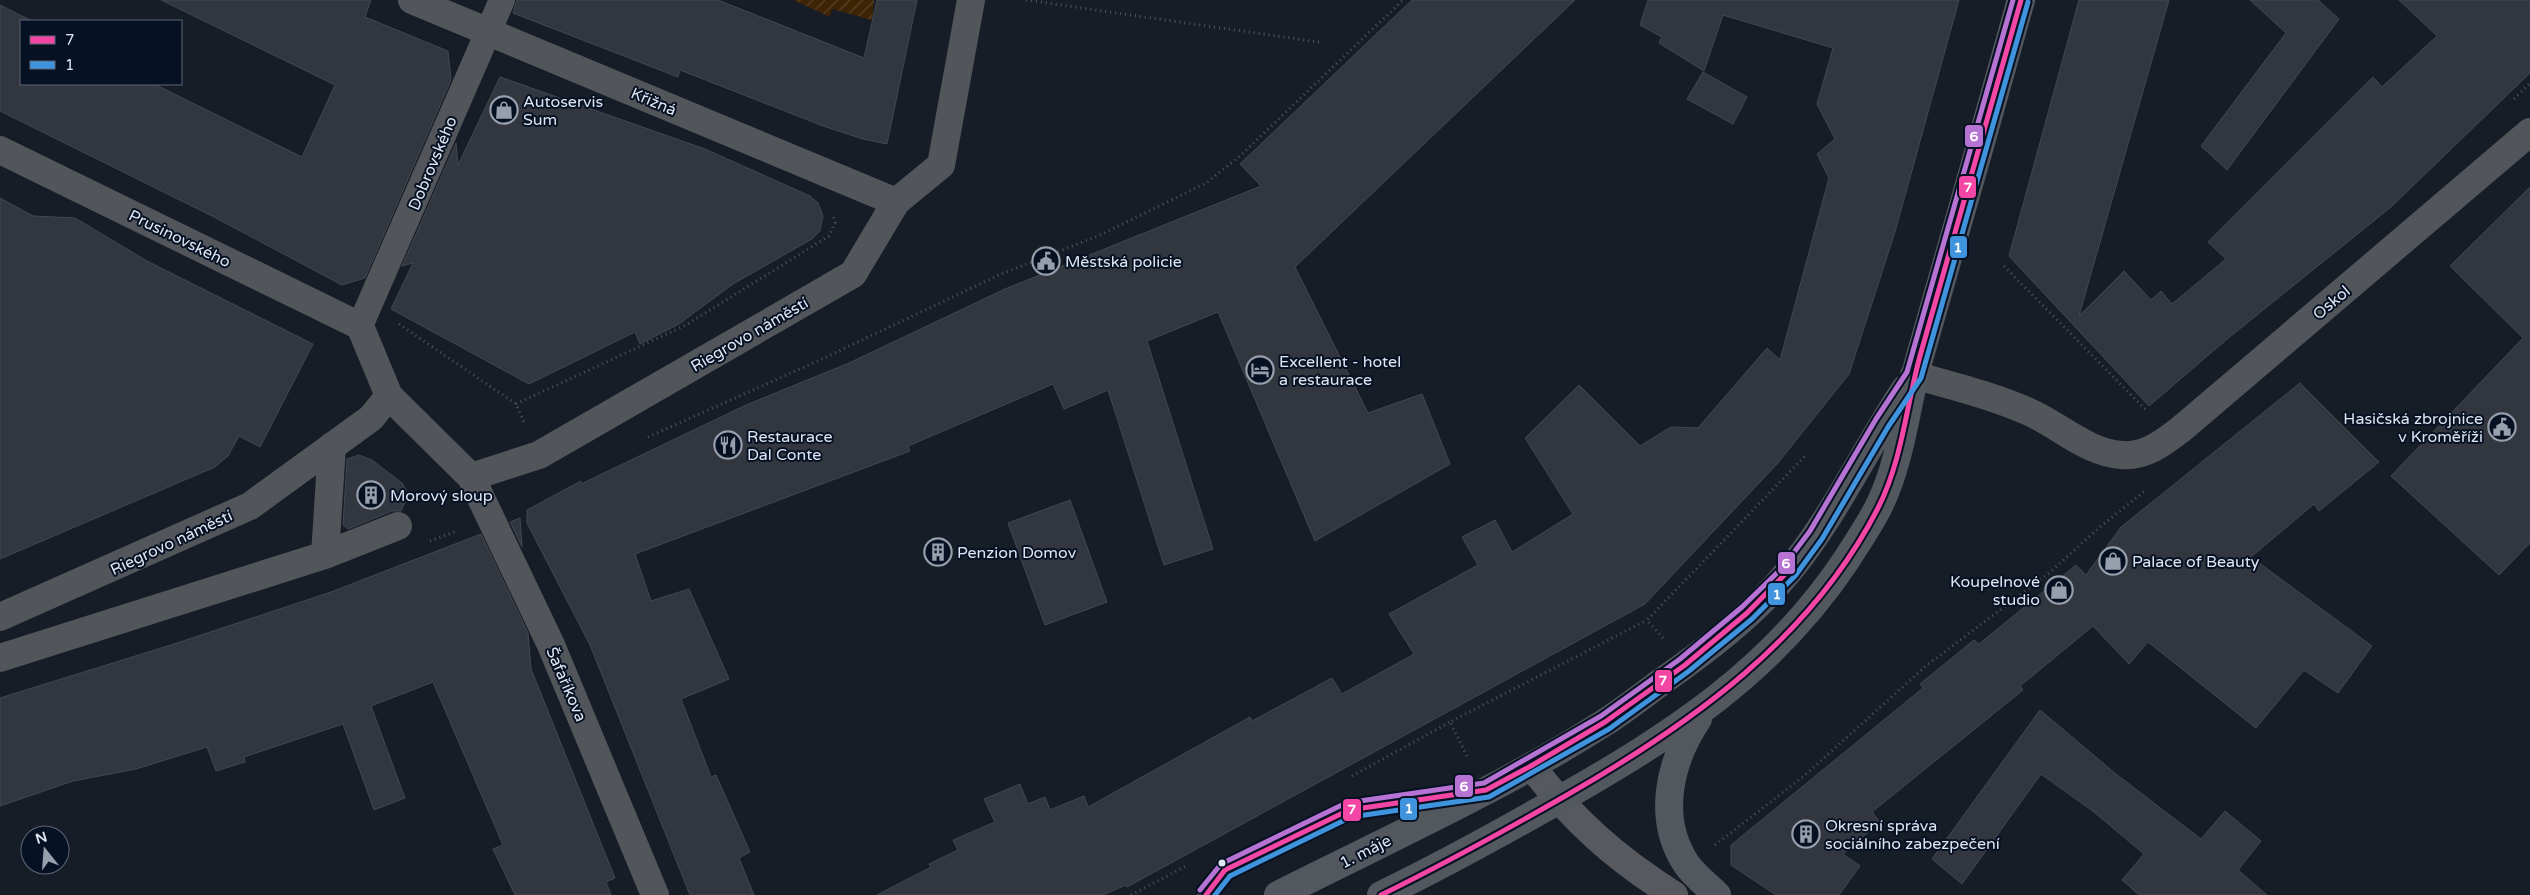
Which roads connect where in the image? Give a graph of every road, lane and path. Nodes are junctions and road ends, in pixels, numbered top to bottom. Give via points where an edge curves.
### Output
1 (412, 0) edge
2 (502, 0) edge
3 (971, 0) edge
4 (1026, 0) edge
5 (1403, 0) edge
6 (2021, 0) edge
7 (488, 33) junction
8 (1319, 42) dead end
9 (2530, 83) edge
10 (2509, 104) dead end
11 (2530, 132) edge
12 (0, 150) edge
13 (896, 202) junction
14 (830, 207) dead end
15 (2004, 266) dead end
16 (365, 316) junction
17 (1914, 376) junction
18 (388, 396) junction
19 (516, 404) junction
20 (2148, 412) dead end
21 (525, 425) dead end
22 (643, 438) dead end
23 (332, 446) junction
24 (1805, 456) dead end
25 (471, 477) junction
26 (2154, 484) dead end
27 (398, 526) dead end
28 (465, 528) dead end
29 (429, 541) dead end
30 (325, 555) junction
31 (0, 618) edge
32 (1646, 620) junction
33 (1666, 641) dead end
34 (0, 658) edge
35 (1715, 702) junction
36 (1467, 756) dead end
37 (1531, 766) junction
38 (1486, 790) junction
39 (1558, 800) junction
40 (1711, 848) dead end
41 (654, 895) edge
42 (1206, 895) edge
43 (1278, 895) edge
44 (1381, 895) edge
45 (1674, 895) edge
46 (1717, 895) edge

1 - 7 street, Křižná
2 - 7 street, Dobrovského
3 - 13 street, Riegrovo náměstí via 941,165
4 - 8 path
5 - 22 path via 1240,156 1206,183 1098,236 1001,274 820,360
6 - 17 main road
7 - 13 street, Křižná
7 - 16 street, Dobrovského
9 - 10 path
11 - 17 street, Oskol via 2180,430 2142,454 2102,452 2027,411
12 - 16 street, Prusinovského
13 - 25 street, Riegrovo náměstí via 853,274 539,455
14 - 19 path via 836,224 829,236 740,293 649,344
15 - 20 path
16 - 18 street
16 - 19 path via 388,314
17 - 35 main road via 1892,472 1866,529 1824,593 1753,668
17 - 37 main road, 1. máje via 1882,423 1816,535 1789,572 1685,665 1605,722
18 - 23 street, Riegrovo náměstí via 371,418
18 - 25 street
19 - 21 path
23 - 30 street
23 - 31 street, Riegrovo náměstí via 250,506
24 - 32 path
25 - 41 street, Šafaříkova via 551,645
26 - 40 path via 2048,574 1927,665 1804,776
27 - 30 street
28 - 29 path
30 - 34 street
32 - 33 path
32 - 36 path via 1450,722
35 - 39 main road via 1636,756
35 - 46 main road via 1699,718 1676,758 1669,805 1673,840 1687,866
37 - 38 main road, 1. máje
37 - 39 main road
38 - 42 lane via 1348,810 1225,870
38 - 43 main road, 1. máje
39 - 44 main road via 1461,856
39 - 45 main road via 1602,844

